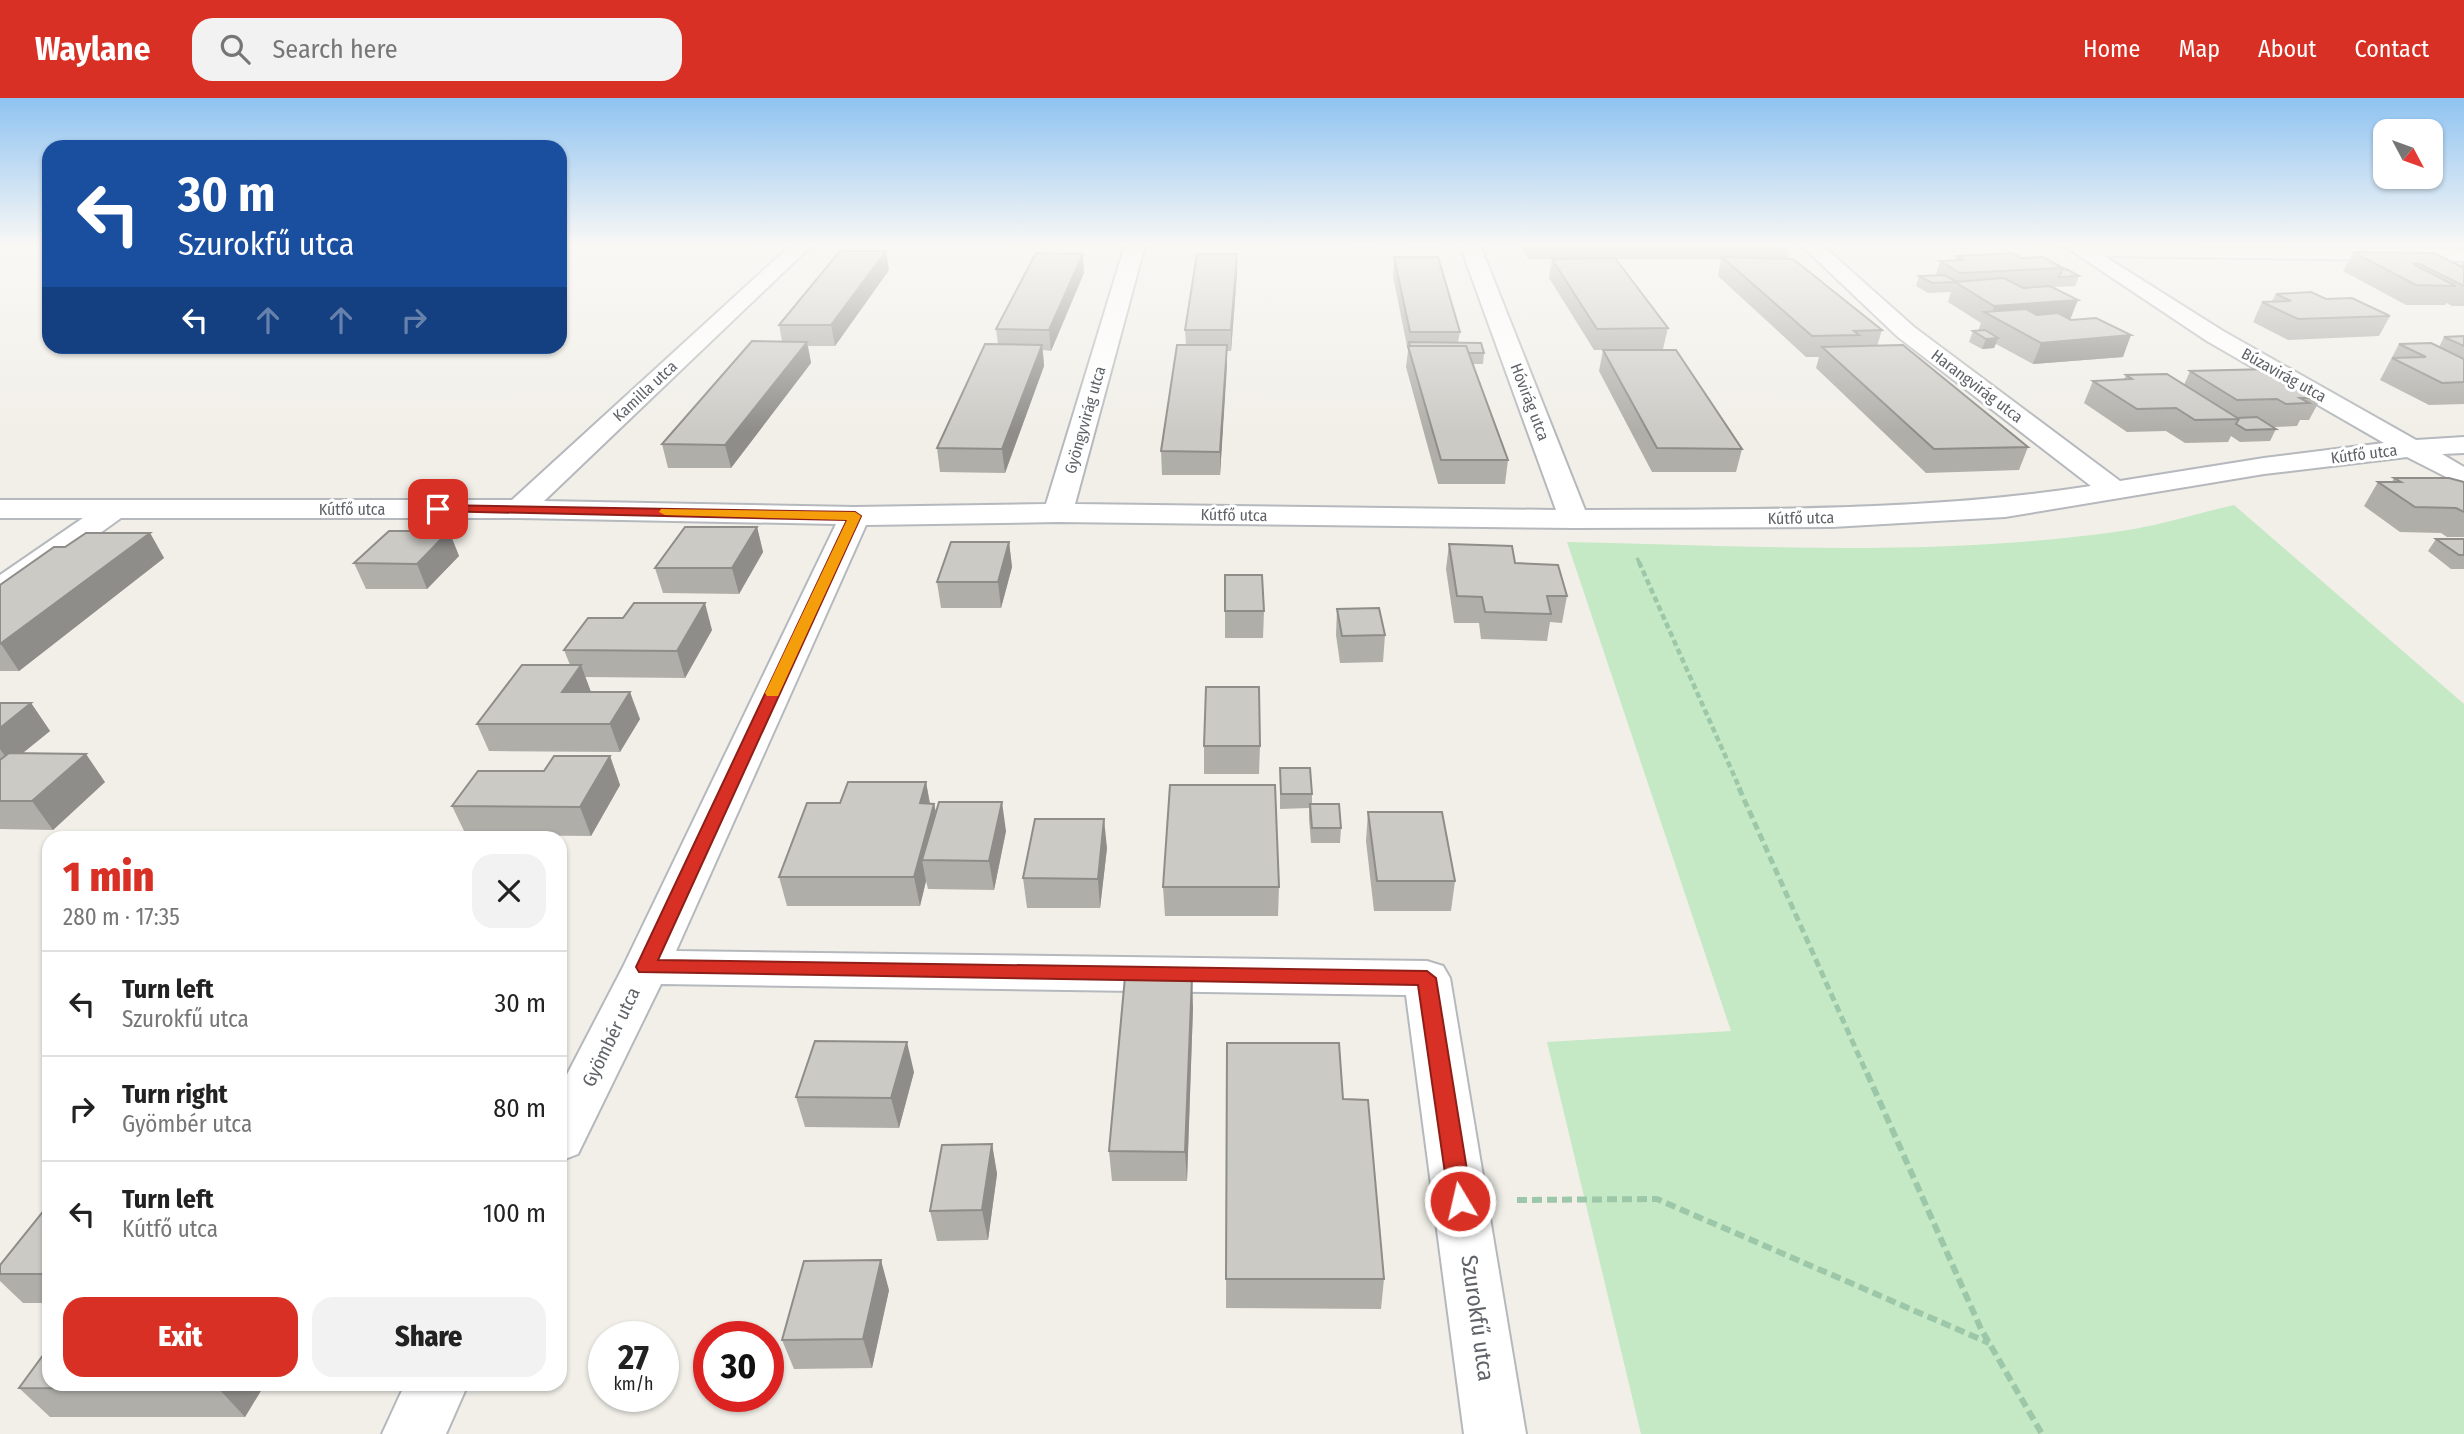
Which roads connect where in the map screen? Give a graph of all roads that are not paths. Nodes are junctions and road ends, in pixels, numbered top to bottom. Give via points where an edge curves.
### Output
1 (735, 307) edge
2 (1117, 307) edge
3 (1494, 307) edge
4 (1879, 307) edge
5 (2170, 307) edge
6 (2464, 445) edge
7 (2413, 448) junction
8 (2464, 478) edge
9 (2117, 492) junction
10 (0, 509) edge
11 (519, 509) junction
12 (114, 510) junction
13 (1058, 513) junction
14 (855, 516) junction
15 (1574, 519) junction
16 (0, 590) edge
17 (646, 967) junction
18 (567, 1125) edge
19 (434, 1391) edge
20 (413, 1434) edge
21 (1495, 1434) edge

1 - 11 street, Kamilla utca
2 - 13 street, Gyöngyvirág utca
3 - 15 street, Hóvirág utca
4 - 9 street, Harangvirág utca
5 - 7 street, Búzavirág utca
6 - 7 street, Kútfő utca
7 - 8 street, Búzavirág utca
7 - 9 street, Kútfő utca via 2264,466
9 - 15 street, Kútfő utca via 2005,508 1832,518
10 - 12 street, Kútfő utca
11 - 12 street, Kútfő utca
11 - 14 street, Kútfő utca
12 - 16 street
13 - 14 street, Kútfő utca
13 - 15 street, Kútfő utca
14 - 17 street, Gyömbér utca
17 - 18 street, Gyömbér utca
17 - 21 street, Szurokfű utca via 1427,978
19 - 20 street

